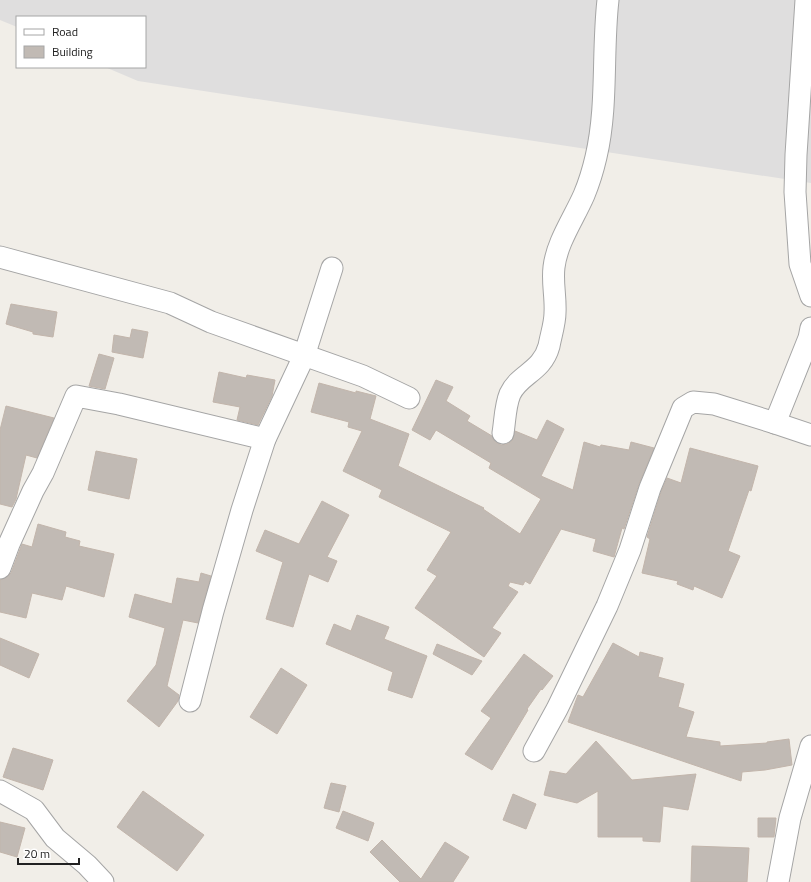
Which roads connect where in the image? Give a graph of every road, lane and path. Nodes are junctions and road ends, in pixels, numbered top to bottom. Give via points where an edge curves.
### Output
1 (608, 0) edge
2 (806, 0) edge
3 (807, 26) edge
4 (0, 257) edge
5 (332, 268) dead end
6 (811, 296) edge
7 (811, 328) edge
8 (304, 356) junction
9 (409, 398) dead end
10 (776, 422) junction
11 (503, 433) dead end
12 (811, 436) edge
13 (265, 439) junction
14 (0, 568) edge
15 (190, 701) dead end
16 (811, 746) edge
17 (534, 751) dead end
18 (0, 791) edge
19 (85, 873) edge
20 (104, 882) edge
21 (778, 882) edge

1 - 11 street via 600,140 584,195 554,267 556,314 547,352 540,365 514,387 510,394
2 - 3 street
3 - 6 street via 795,192 800,264
4 - 8 street via 170,303 211,322
5 - 8 street
7 - 10 street
8 - 9 street via 363,376
8 - 13 street
10 - 12 street
10 - 17 street via 714,404 693,402 683,408 650,488 630,550 607,606
13 - 14 street via 76,396
13 - 15 street via 228,560
16 - 21 street via 790,818
18 - 19 street via 34,810
19 - 20 street

